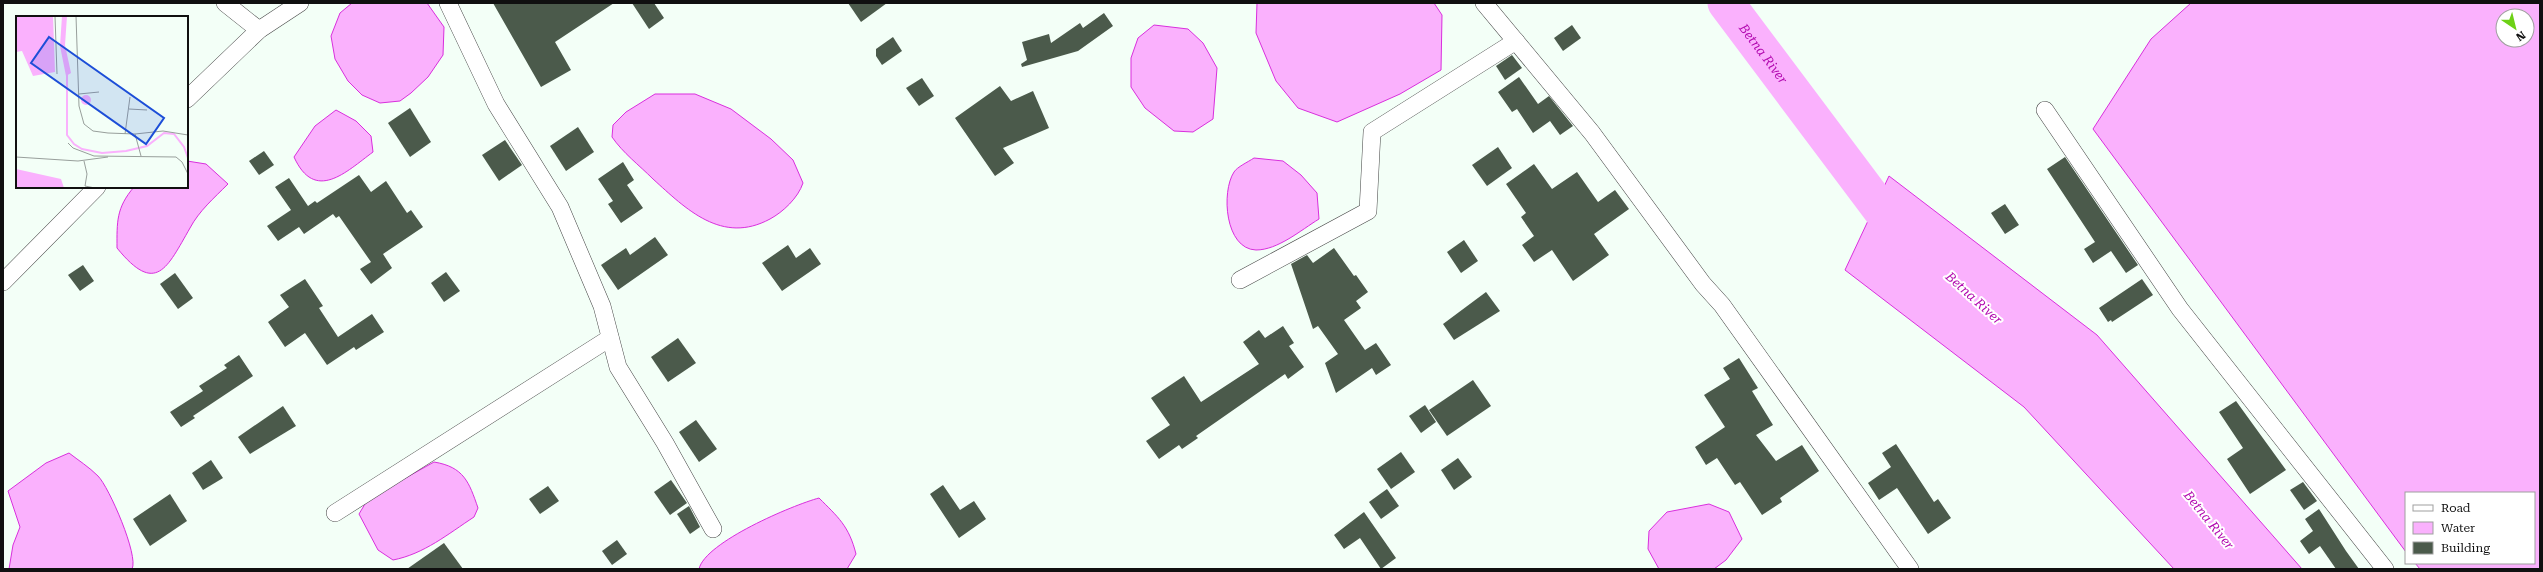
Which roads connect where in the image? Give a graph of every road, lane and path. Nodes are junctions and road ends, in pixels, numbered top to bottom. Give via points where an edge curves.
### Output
1 (225, 3) edge
2 (300, 3) edge
3 (448, 3) edge
4 (1484, 3) edge
5 (259, 30) junction
6 (1516, 41) junction
7 (188, 98) edge
8 (2045, 110) dead end
9 (96, 188) edge
10 (1240, 280) dead end
11 (3, 282) edge
12 (610, 338) junction
13 (335, 513) dead end
14 (713, 529) dead end
15 (1910, 569) edge
16 (2386, 569) edge

1 - 5 street
2 - 5 street
3 - 12 street via 496,104 560,207 602,306
4 - 6 street
5 - 7 street
6 - 10 street via 1372,132 1368,211
6 - 15 street via 1592,133 1703,284 1722,305
8 - 16 street via 2180,309
9 - 11 street
12 - 13 street
12 - 14 street via 618,368 665,443

